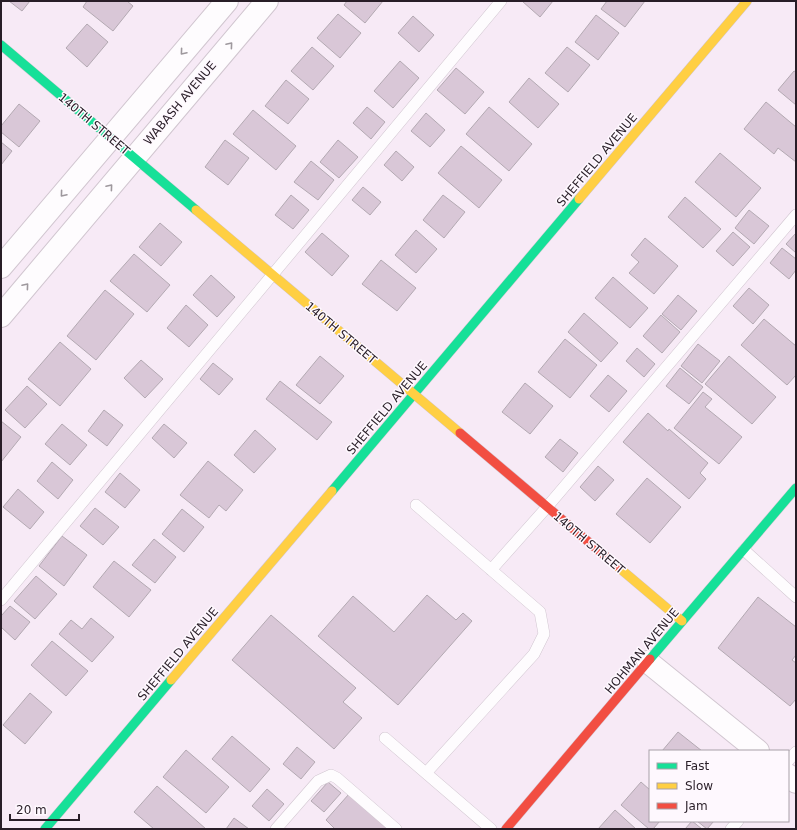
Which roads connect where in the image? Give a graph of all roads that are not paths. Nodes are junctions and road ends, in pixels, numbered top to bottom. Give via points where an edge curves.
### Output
1 (227, 1) edge
2 (267, 1) edge
3 (501, 1) edge
4 (748, 1) edge
5 (1, 45) edge
6 (110, 138) junction
7 (134, 158) junction
8 (796, 215) edge
9 (1, 267) edge
10 (273, 275) junction
11 (1, 316) edge
12 (414, 395) junction
13 (796, 488) edge
14 (416, 505) dead end
15 (547, 507) junction
16 (744, 550) junction
17 (491, 570) junction
18 (796, 597) edge
19 (1, 600) edge
20 (682, 621) junction
21 (648, 662) junction
22 (385, 738) dead end
23 (757, 750) edge
24 (796, 752) edge
25 (789, 760) edge
26 (426, 773) junction
27 (45, 829) edge
28 (276, 829) edge
29 (396, 829) edge
30 (491, 829) edge
31 (506, 829) edge

1 -> 6 street
7 -> 2 street, WABASH AVENUE
3 - 10 lane
4 - 12 street, SHEFFIELD AVENUE
5 - 6 street, 140TH STREET
6 - 7 street, 140TH STREET
6 -> 9 street
7 - 10 street, 140TH STREET
11 -> 7 street, WABASH AVENUE
8 - 15 lane
10 - 12 street, 140TH STREET
10 - 19 lane
12 - 15 street, 140TH STREET
12 - 27 street, SHEFFIELD AVENUE
13 - 16 street, HOHMAN AVENUE
14 - 17 lane
15 - 17 lane
15 - 20 street, 140TH STREET
16 - 18 lane
16 - 20 street, HOHMAN AVENUE
17 - 26 lane via 540,612 544,634 534,654
20 - 21 street, HOHMAN AVENUE
21 - 23 street
21 - 31 street, HOHMAN AVENUE
22 - 26 lane
24 - 25 lane
26 - 30 lane
28 - 29 lane via 318,781 331,775

